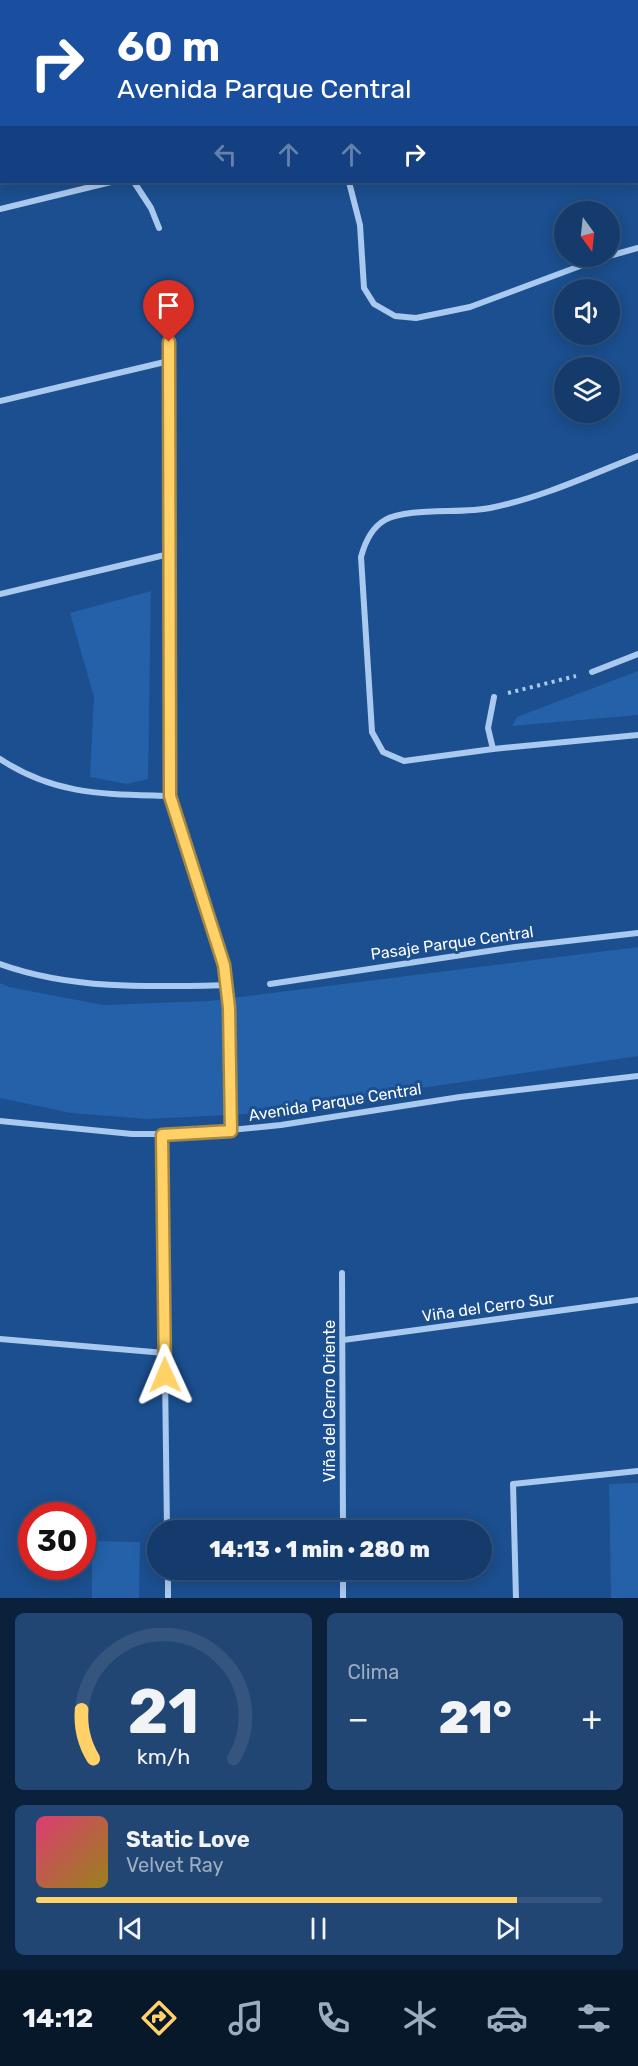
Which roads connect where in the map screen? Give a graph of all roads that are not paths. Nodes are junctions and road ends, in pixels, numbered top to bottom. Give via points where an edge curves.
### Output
1 (107, 183) edge
2 (135, 183) edge
3 (349, 183) edge
4 (0, 209) edge
5 (159, 228) dead end
6 (638, 248) edge
7 (620, 253) edge
8 (578, 267) edge
9 (168, 284) dead end
10 (169, 361) junction
11 (0, 402) edge
12 (638, 456) edge
13 (169, 554) junction
14 (0, 594) edge
15 (638, 654) edge
16 (592, 672) road end
17 (494, 697) road end
18 (638, 735) edge
19 (493, 749) junction
20 (0, 759) edge
21 (170, 796) junction
22 (638, 933) edge
23 (0, 964) edge
24 (270, 984) dead end
25 (227, 985) junction
26 (638, 1076) edge
27 (0, 1121) edge
28 (231, 1131) junction
29 (162, 1135) junction
30 (342, 1273) dead end
31 (638, 1300) edge
32 (0, 1339) edge
33 (343, 1340) junction
34 (165, 1353) junction
35 (638, 1471) edge
36 (167, 1520) edge
37 (343, 1520) edge
38 (168, 1580) edge
39 (343, 1580) edge
40 (168, 1598) edge
41 (343, 1598) edge
42 (516, 1598) edge

1 - 4 street
2 - 5 street
3 - 8 street via 360,225 364,288 383,311 407,318 444,314
6 - 7 street
9 - 10 street
10 - 11 street
10 - 13 street
12 - 19 street via 517,502 460,512 399,515 376,526 364,546 361,557 372,732 383,752 404,761
13 - 14 street
13 - 21 street
15 - 16 street
17 - 19 street via 488,728
18 - 19 street
20 - 21 street via 42,781 80,793
21 - 25 street via 218,940
22 - 24 street, Pasaje Parque Central via 515,947
23 - 25 street via 93,983
25 - 28 street
26 - 28 street, Avenida Parque Central via 471,1095
27 - 29 street, Avenida Parque Central
28 - 29 street, Avenida Parque Central
29 - 34 street
30 - 33 street, Viña del Cerro Oriente
31 - 33 street, Viña del Cerro Sur
32 - 34 street
33 - 37 street, Viña del Cerro Oriente
34 - 36 street
35 - 42 street via 513,1484
38 - 40 street
39 - 41 street

